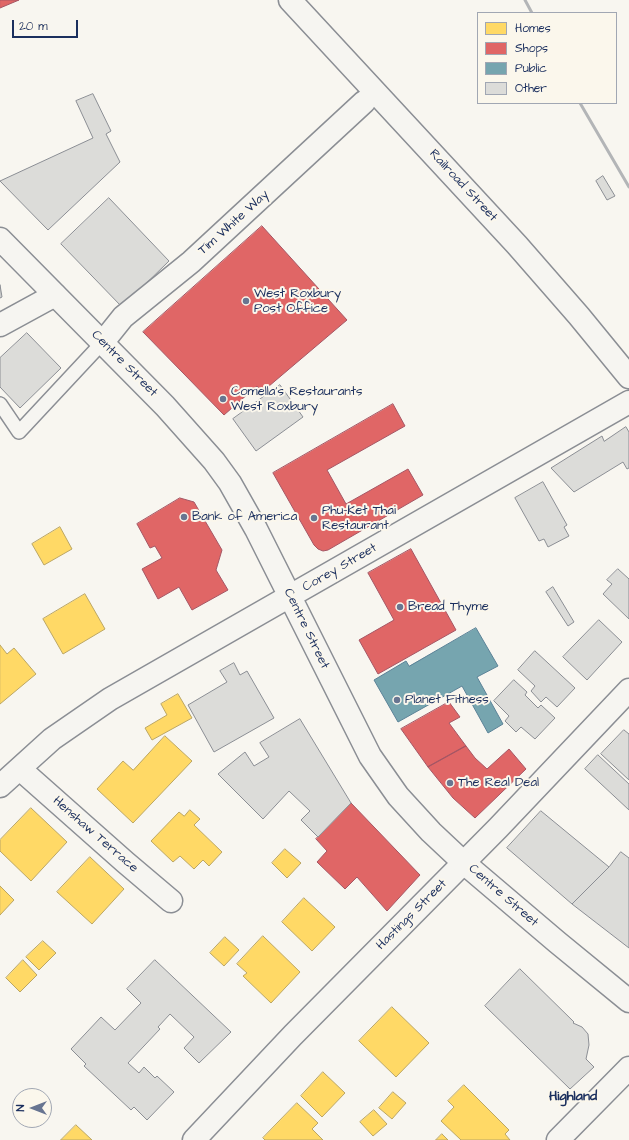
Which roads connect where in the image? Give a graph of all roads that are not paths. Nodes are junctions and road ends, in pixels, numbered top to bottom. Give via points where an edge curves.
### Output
1 (290, 0) edge
2 (364, 102) dead end
3 (0, 239) edge
4 (55, 295) junction
5 (0, 325) edge
6 (103, 342) junction
7 (629, 377) edge
8 (629, 402) edge
9 (0, 404) edge
10 (290, 596) junction
11 (629, 690) edge
12 (20, 769) junction
13 (0, 786) edge
14 (464, 863) junction
15 (171, 901) dead end
16 (629, 1001) edge
17 (629, 1068) edge
18 (194, 1140) edge
19 (558, 1140) edge

1 - 7 street, Railroad Street via 517,245
2 - 6 street, Tim White Way via 191,262 123,317
3 - 4 street, Centre Street
4 - 5 street
4 - 6 street, Centre Street
6 - 9 lane via 19,432
6 - 10 street, Centre Street via 214,461 243,504
8 - 10 street, Corey Street
10 - 12 street, Corey Street via 110,699 52,739
10 - 14 street, Centre Street via 374,761 412,813
11 - 14 street, Hastings Street
12 - 13 street, Corey Street
12 - 15 street, Henshaw Terrace
14 - 16 street, Centre Street
14 - 18 street, Hastings Street via 293,1034
17 - 19 street

